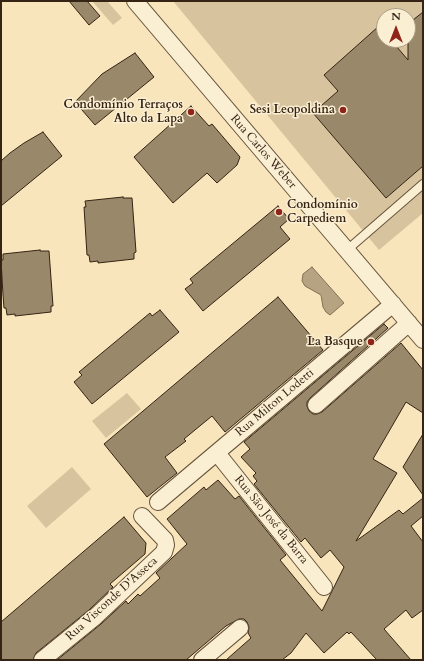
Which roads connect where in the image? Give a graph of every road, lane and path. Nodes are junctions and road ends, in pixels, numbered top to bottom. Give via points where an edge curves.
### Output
1 (134, 1) edge
2 (423, 184) edge
3 (347, 250) junction
4 (393, 304) junction
5 (409, 323) junction
6 (423, 340) edge
7 (316, 405) dead end
8 (217, 453) junction
9 (158, 502) dead end
10 (142, 516) dead end
11 (324, 587) dead end
12 (240, 628) dead end
13 (42, 660) edge
14 (202, 660) edge

1 - 3 street, Rua Carlos Weber
2 - 3 lane
3 - 4 street, Rua Carlos Weber
4 - 5 street, Rua Carlos Weber
4 - 8 street, Rua Milton Lodetti
5 - 6 street, Rua Carlos Weber
5 - 7 street
8 - 9 street, Rua Milton Lodetti
8 - 11 street, Rua São José da Barra
10 - 13 street, Rua Visconde D'Asseca via 165,540 164,552 95,617
12 - 14 street

